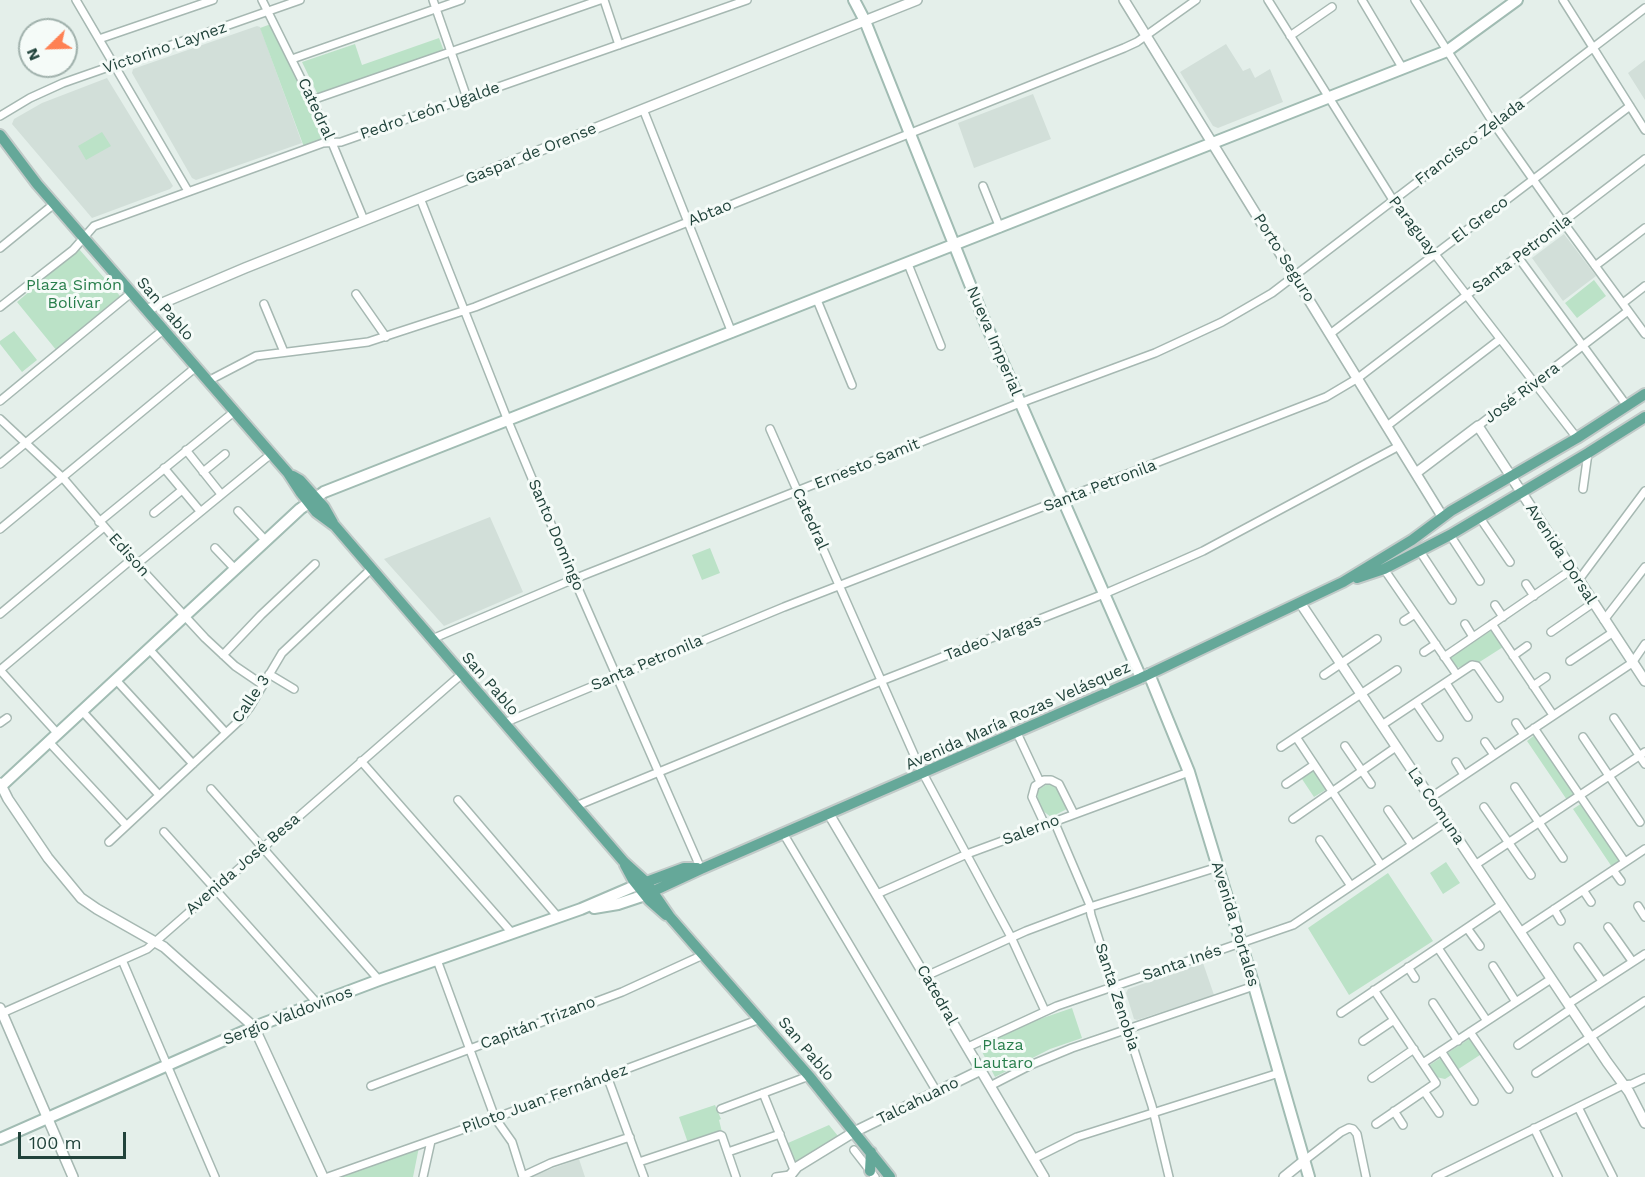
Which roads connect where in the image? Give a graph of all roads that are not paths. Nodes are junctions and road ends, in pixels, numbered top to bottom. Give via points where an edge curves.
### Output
1 (76, 0) edge
2 (213, 0) edge
3 (262, 0) edge
4 (300, 0) edge
5 (433, 0) edge
6 (461, 0) edge
7 (602, 0) edge
8 (747, 0) edge
9 (854, 0) edge
10 (917, 0) edge
11 (1124, 0) edge
12 (1196, 0) edge
13 (1268, 0) edge
14 (1362, 0) edge
15 (1415, 0) edge
16 (1517, 0) edge
17 (1563, 0) edge
18 (1332, 7) dead end
19 (1645, 8) edge
20 (436, 9) junction
21 (268, 12) junction
22 (865, 21) junction
23 (1145, 35) junction
24 (1290, 36) junction
25 (99, 39) junction
26 (620, 45) junction
27 (1594, 47) junction
28 (1448, 51) junction
29 (451, 52) junction
30 (292, 59) junction
31 (114, 65) junction
32 (1403, 69) junction
33 (467, 98) junction
34 (1329, 98) junction
35 (312, 100) junction
36 (1630, 106) junction
37 (643, 109) junction
38 (0, 116) edge
39 (1494, 124) junction
40 (1645, 130) edge
41 (909, 134) junction
42 (0, 135) edge
43 (332, 143) junction
44 (1213, 144) junction
45 (1645, 159) edge
46 (1533, 180) junction
47 (983, 186) dead end
48 (188, 191) junction
49 (420, 198) junction
50 (1393, 200) junction
51 (54, 204) junction
52 (364, 220) junction
53 (688, 222) junction
54 (1563, 222) junction
55 (1000, 228) junction
56 (1645, 228) edge
57 (83, 238) junction
58 (953, 246) junction
59 (0, 248) edge
60 (1434, 254) junction
61 (1518, 256) junction
62 (908, 264) junction
63 (1595, 266) junction
64 (1295, 276) junction
65 (1645, 286) edge
66 (131, 293) junction
67 (356, 294) dead end
68 (1466, 296) junction
69 (817, 300) junction
70 (1623, 303) junction
71 (264, 304) dead end
72 (0, 308) edge
73 (146, 310) junction
74 (465, 310) junction
75 (1628, 311) junction
76 (1642, 324) edge
77 (163, 330) junction
78 (732, 333) junction
79 (1330, 334) junction
80 (1645, 334) edge
81 (386, 337) junction
82 (1499, 339) junction
83 (1584, 345) junction
84 (941, 346) dead end
85 (284, 352) junction
86 (196, 367) junction
87 (1358, 378) junction
88 (208, 381) junction
89 (1534, 384) junction
90 (852, 385) dead end
91 (1645, 394) edge
92 (0, 401) edge
93 (1020, 403) junction
94 (1627, 406) junction
95 (235, 411) junction
96 (1645, 417) edge
97 (0, 419) edge
98 (508, 422) junction
99 (1387, 426) junction
100 (1478, 426) junction
101 (770, 429) dead end
102 (1577, 438) junction
103 (26, 442) junction
104 (1399, 446) junction
105 (186, 450) junction
106 (1588, 453) junction
107 (225, 454) dead end
108 (272, 454) junction
109 (0, 464) edge
110 (164, 468) junction
111 (203, 472) junction
112 (1416, 473) junction
113 (1510, 477) junction
114 (63, 478) junction
115 (1583, 489) dead end
116 (182, 490) junction
117 (797, 491) junction
118 (1645, 491) edge
119 (221, 494) junction
120 (1521, 494) junction
121 (312, 500) junction
122 (1062, 500) junction
123 (238, 511) dead end
124 (200, 512) junction
125 (154, 513) dead end
126 (1442, 516) junction
127 (1480, 518) junction
128 (102, 524) junction
129 (0, 530) edge
130 (1450, 535) junction
131 (266, 541) junction
132 (215, 548) dead end
133 (1419, 550) junction
134 (134, 561) junction
135 (1510, 562) dead end
136 (315, 564) dead end
137 (1645, 567) edge
138 (1384, 568) junction
139 (235, 569) junction
140 (371, 569) junction
141 (1571, 570) junction
142 (574, 579) junction
143 (1480, 581) dead end
144 (1578, 581) junction
145 (1343, 582) junction
146 (1526, 584) dead end
147 (839, 585) junction
148 (1104, 594) junction
149 (1533, 596) junction
150 (1452, 600) dead end
151 (1593, 603) junction
152 (1300, 604) junction
153 (1495, 604) dead end
154 (0, 614) edge
155 (1415, 614) junction
156 (185, 616) junction
157 (1503, 617) junction
158 (1604, 620) junction
159 (1404, 621) dead end
160 (1465, 624) dead end
161 (1492, 624) junction
162 (1551, 632) dead end
163 (1612, 633) junction
164 (1473, 637) junction
165 (432, 639) junction
166 (1377, 639) dead end
167 (1436, 644) junction
168 (1645, 644) edge
169 (1527, 646) dead end
170 (149, 649) junction
171 (1425, 652) dead end
172 (223, 655) junction
173 (1513, 656) junction
174 (1444, 657) junction
175 (1570, 661) dead end
176 (1632, 663) junction
177 (1341, 664) junction
178 (0, 670) edge
179 (1397, 670) dead end
180 (269, 674) junction
181 (462, 674) junction
182 (616, 675) junction
183 (1324, 675) dead end
184 (1457, 675) junction
185 (1145, 676) junction
186 (1546, 677) dead end
187 (116, 680) junction
188 (881, 681) junction
189 (1645, 681) edge
190 (1446, 683) junction
191 (262, 685) junction
192 (1533, 686) junction
193 (294, 689) dead end
194 (1361, 694) junction
195 (1499, 698) dead end
196 (1416, 703) junction
197 (82, 711) junction
198 (1553, 715) junction
199 (1468, 717) dead end
200 (7, 718) dead end
201 (1614, 718) dead end
202 (0, 723) edge
203 (504, 723) junction
204 (1516, 723) dead end
205 (1382, 725) junction
206 (1534, 728) junction
207 (226, 733) junction
208 (1017, 733) junction
209 (58, 734) junction
210 (1524, 735) junction
211 (1296, 737) junction
212 (1439, 737) dead end
213 (1583, 737) dead end
214 (49, 742) junction
215 (1485, 742) dead end
216 (1345, 746) dead end
217 (1281, 747) dead end
218 (1396, 747) junction
219 (1642, 753) edge
220 (1494, 755) junction
221 (361, 761) junction
222 (1456, 762) dead end
223 (193, 764) junction
224 (1645, 764) edge
225 (1314, 765) junction
226 (1362, 770) junction
227 (658, 772) junction
228 (1189, 772) junction
229 (922, 774) junction
230 (1464, 775) junction
231 (1609, 776) junction
232 (1040, 782) junction
233 (1286, 784) dead end
234 (1371, 784) dead end
235 (0, 786) edge
236 (1515, 787) dead end
237 (211, 789) dead end
238 (1331, 791) junction
239 (159, 795) junction
240 (1579, 795) junction
241 (1430, 798) junction
242 (458, 800) dead end
243 (576, 806) junction
244 (1484, 807) dead end
245 (1388, 810) dead end
246 (829, 814) junction
247 (1074, 814) junction
248 (1293, 819) dead end
249 (1054, 821) junction
250 (1446, 822) junction
251 (1539, 822) junction
252 (1640, 822) dead end
253 (126, 825) junction
254 (1045, 825) junction
255 (164, 832) dead end
256 (783, 833) junction
257 (1320, 840) dead end
258 (109, 842) dead end
259 (1509, 842) junction
260 (1412, 845) junction
261 (262, 847) junction
262 (1644, 850) edge
263 (967, 854) junction
264 (1563, 858) dead end
265 (1624, 862) junction
266 (1475, 865) junction
267 (1381, 866) junction
268 (1218, 867) junction
269 (700, 868) junction
270 (1613, 870) junction
271 (1531, 875) dead end
272 (1621, 881) dead end
273 (641, 884) junction
274 (1351, 886) junction
275 (214, 888) junction
276 (1583, 890) junction
277 (649, 893) junction
278 (877, 894) junction
279 (1591, 902) dead end
280 (1501, 905) junction
281 (1638, 906) dead end
282 (1090, 907) junction
283 (581, 909) junction
284 (1554, 909) junction
285 (558, 917) junction
286 (1645, 917) edge
287 (1561, 921) dead end
288 (1608, 927) dead end
289 (1467, 928) junction
290 (1520, 932) junction
291 (512, 933) junction
292 (1011, 937) junction
293 (155, 941) junction
294 (1241, 944) junction
295 (1480, 946) dead end
296 (1578, 947) dead end
297 (1437, 948) junction
298 (703, 955) junction
299 (1644, 956) edge
300 (122, 960) junction
301 (437, 960) junction
302 (1632, 962) junction
303 (1493, 966) dead end
304 (1408, 967) junction
305 (926, 976) junction
306 (1415, 978) dead end
307 (1551, 979) junction
308 (379, 980) junction
309 (1602, 981) junction
310 (1114, 986) junction
311 (1254, 986) junction
312 (1374, 990) junction
313 (1645, 1001) edge
314 (1516, 1002) junction
315 (317, 1003) junction
316 (1433, 1003) dead end
317 (1569, 1006) junction
318 (1045, 1011) junction
319 (1, 1012) edge
320 (1341, 1013) dead end
321 (760, 1019) junction
322 (1394, 1020) junction
323 (1486, 1022) junction
324 (254, 1027) junction
325 (1128, 1029) junction
326 (1470, 1032) junction
327 (1590, 1037) junction
328 (1363, 1041) dead end
329 (1458, 1041) junction
330 (1518, 1045) dead end
331 (968, 1047) junction
332 (470, 1049) junction
333 (1414, 1049) junction
334 (1441, 1051) junction
335 (1423, 1063) junction
336 (167, 1065) junction
337 (981, 1070) junction
338 (1279, 1073) junction
339 (1536, 1073) dead end
340 (607, 1076) junction
341 (809, 1076) junction
342 (1372, 1078) dead end
343 (1645, 1078) edge
344 (1623, 1085) junction
345 (371, 1086) dead end
346 (990, 1086) junction
347 (1509, 1089) dead end
348 (1424, 1091) junction
349 (937, 1092) junction
350 (763, 1093) junction
351 (1474, 1101) dead end
352 (1578, 1107) junction
353 (721, 1109) dead end
354 (1394, 1111) junction
355 (1153, 1112) junction
356 (1439, 1113) dead end
357 (47, 1118) junction
358 (495, 1118) junction
359 (1645, 1123) edge
360 (1376, 1124) dead end
361 (1403, 1125) dead end
362 (1534, 1128) junction
363 (854, 1132) junction
364 (780, 1134) junction
365 (630, 1137) junction
366 (0, 1139) edge
367 (431, 1141) junction
368 (854, 1150) dead end
369 (728, 1152) junction
370 (871, 1152) junction
371 (1033, 1159) junction
372 (1305, 1160) junction
373 (639, 1162) junction
374 (791, 1174) edge
375 (873, 1174) edge
376 (1556, 1176) edge
377 (73, 1177) edge
378 (215, 1177) edge
379 (323, 1177) edge
380 (328, 1177) edge
381 (423, 1177) edge
382 (523, 1177) edge
383 (644, 1177) edge
384 (736, 1177) edge
385 (776, 1177) edge
386 (890, 1177) edge
387 (1044, 1177) edge
388 (1169, 1177) edge
389 (1284, 1177) edge
390 (1309, 1177) edge
391 (1366, 1177) edge
392 (1436, 1177) edge
393 (1613, 1177) edge

1 - 25 street
2 - 25 street
3 - 21 street, Catedral
4 - 21 street, Victorino Laynez
5 - 20 street
6 - 20 street
7 - 26 street
7 - 29 street
8 - 26 street, Pedro León Ugalde
9 - 22 main road, Nueva Imperial
10 - 22 street, Gaspar de Orense
11 - 23 street, Porto Seguro
12 - 23 street, Abtao
13 - 24 street, Paraguay
14 - 32 street
15 - 28 street
16 - 28 main road
17 - 27 street
18 - 24 street
19 - 27 street, Francisco Zelada
20 - 29 street
20 - 30 street
21 - 30 street, Catedral
21 - 31 street, Victorino Laynez
22 - 37 street, Gaspar de Orense
22 - 41 main road, Nueva Imperial
23 - 41 street, Abtao via 1124,48
23 - 44 street, Porto Seguro
24 - 34 street, Paraguay
25 - 31 street
26 - 33 street, Pedro León Ugalde
27 - 36 street
27 - 39 street, Francisco Zelada
28 - 32 main road
28 - 39 street
29 - 33 street
29 - 35 street
30 - 35 street, Catedral
31 - 38 street, Victorino Laynez via 50,88
31 - 48 street
32 - 34 main road
33 - 43 street, Pedro León Ugalde
34 - 44 main road
34 - 50 street, Paraguay
35 - 43 street, Catedral
36 - 40 street
36 - 46 street, El Greco
37 - 49 street, Gaspar de Orense
37 - 53 street
39 - 46 street
39 - 50 street, Francisco Zelada
41 - 53 street, Abtao
41 - 58 main road, Nueva Imperial
42 - 51 main road, San Pablo
43 - 48 street, Pedro León Ugalde
43 - 52 street, Catedral
44 - 55 main road
44 - 64 street, Porto Seguro
45 - 54 street, Santa Petronila
46 - 54 street
46 - 60 street, El Greco
47 - 55 street
48 - 57 street, Pedro León Ugalde via 94,225
49 - 52 street, Gaspar de Orense
49 - 74 street, Santo Domingo
50 - 60 street, Paraguay
50 - 64 street, Francisco Zelada
51 - 57 main road, San Pablo
51 - 59 street
52 - 73 street, Gaspar de Orense
53 - 74 street, Abtao
53 - 78 street
54 - 61 street, Santa Petronila
54 - 63 street
55 - 58 main road
56 - 63 street
57 - 66 main road, San Pablo
57 - 72 street, Pedro León Ugalde
58 - 62 main road
58 - 93 main road, Nueva Imperial
60 - 68 street, Paraguay
60 - 79 street, El Greco
61 - 68 street, Santa Petronila
61 - 83 street
62 - 69 main road
62 - 84 street
63 - 70 street
64 - 79 street, Porto Seguro
64 - 93 street, Ernesto Samit via 1261,300 1195,336
65 - 70 street
66 - 73 main road, San Pablo
66 - 92 street
67 - 81 street
68 - 82 street, Paraguay
68 - 87 street, Santa Petronila
69 - 78 main road
69 - 90 street
70 - 75 street
71 - 85 street
73 - 77 main road, San Pablo
74 - 81 street, Abtao
74 - 98 street, Santo Domingo
75 - 76 street
75 - 83 street, José Rivera
76 - 80 street
77 - 86 main road, San Pablo
77 - 103 street
78 - 98 main road
79 - 87 street, Porto Seguro
81 - 85 street, Abtao
82 - 89 street, Paraguay
82 - 99 street
83 - 89 street, José Rivera
83 - 94 street
85 - 88 street, Abtao via 256,356
86 - 88 main road, San Pablo
86 - 114 street
87 - 99 street, Porto Seguro
87 - 122 street, Santa Petronila via 1319,400
88 - 95 main road, San Pablo
89 - 100 street, José Rivera
89 - 102 street, Paraguay
91 - 94 main road, Avenida María Rozas Velásquez
93 - 117 street, Ernesto Samit
93 - 122 main road, Nueva Imperial
94 - 102 main road, Avenida María Rozas Velásquez
95 - 105 street
95 - 108 main road, San Pablo
96 - 106 main road, Avenida María Rozas Velásquez
97 - 103 street, Edison
98 - 121 main road
98 - 142 street, Santo Domingo
99 - 104 street, Porto Seguro
100 - 112 street, José Rivera
100 - 113 street, Avenida Dorsal
101 - 117 street, Catedral
102 - 113 main road, Avenida María Rozas Velásquez
103 - 109 street
103 - 114 street, Edison
104 - 112 street, Porto Seguro
104 - 148 street, Tadeo Vargas via 1203,551
105 - 110 street
105 - 111 street
106 - 115 street
106 - 120 main road, Avenida María Rozas Velásquez
107 - 111 street
108 - 119 street
108 - 121 main road, San Pablo
110 - 116 street
110 - 128 street
111 - 119 street
112 - 126 street, Porto Seguro
113 - 120 street, Avenida Dorsal
113 - 126 main road, Avenida María Rozas Velásquez
114 - 128 street, Edison
114 - 129 street
116 - 124 street
116 - 125 street
117 - 142 street, Ernesto Samit
117 - 147 street, Catedral
118 - 144 street
119 - 124 street
120 - 127 main road, Avenida María Rozas Velásquez
120 - 141 street, Avenida Dorsal
121 - 131 main road
121 - 140 main road, San Pablo via 316,512 334,526
122 - 147 street, Santa Petronila
122 - 148 main road, Nueva Imperial
123 - 131 street
124 - 134 street
126 - 145 main road, Avenida María Rozas Velásquez via 1412,540
127 - 130 main road, Avenida María Rozas Velásquez
127 - 135 street
128 - 134 street, Edison
128 - 154 street
130 - 133 main road, Avenida María Rozas Velásquez
130 - 143 street
131 - 139 main road
132 - 139 street
133 - 138 main road, Avenida María Rozas Velásquez
133 - 150 street
134 - 156 street, Edison
134 - 178 street
136 - 172 street
137 - 158 street
138 - 145 main road, Avenida María Rozas Velásquez
138 - 155 street
139 - 156 main road
140 - 165 main road, San Pablo
140 - 180 street, Calle 3 via 282,653
141 - 144 street, Avenida Dorsal
141 - 149 street
142 - 165 street, Ernesto Samit
142 - 182 street, Santo Domingo
144 - 151 street, Avenida Dorsal
145 - 152 main road, Avenida María Rozas Velásquez
146 - 149 street
147 - 182 street, Santa Petronila
147 - 188 street, Catedral
148 - 185 main road, Nueva Imperial
148 - 188 street, Tadeo Vargas
149 - 157 street
151 - 158 street, Avenida Dorsal
151 - 162 street
152 - 177 street, La Comuna
152 - 185 main road, Avenida María Rozas Velásquez
153 - 157 street
155 - 159 street
155 - 167 street
156 - 170 main road
156 - 172 street, Edison
157 - 161 street
158 - 163 street, Avenida Dorsal
160 - 164 street
161 - 164 street
161 - 173 street
163 - 175 street
163 - 176 street, Avenida Dorsal
164 - 174 street
165 - 181 main road, San Pablo
166 - 177 street
167 - 171 street
167 - 174 street
168 - 176 street
169 - 173 street
170 - 187 main road
170 - 207 street
172 - 191 street, Edison
173 - 192 street
174 - 184 street
176 - 189 street, Avenida Dorsal
176 - 198 street
177 - 183 street
177 - 194 street, La Comuna
178 - 209 street
179 - 194 street
180 - 191 street, Calle 3
180 - 193 street
181 - 203 main road, San Pablo
181 - 221 street, Avenida José Besa
182 - 203 street, Santa Petronila
182 - 227 street, Santo Domingo
184 - 190 street
184 - 195 street via 1477,666
185 - 208 main road, Avenida María Rozas Velásquez
185 - 228 main road, Avenida Portales
186 - 192 street
187 - 197 main road
187 - 223 street
188 - 227 street, Tadeo Vargas
188 - 229 street, Catedral
190 - 196 street
190 - 199 street
191 - 207 street, Calle 3 via 245,714
192 - 198 street
194 - 205 street, La Comuna
194 - 211 street
196 - 205 street
196 - 212 street
197 - 209 main road
197 - 239 street
198 - 206 street
200 - 202 street
201 - 219 street
203 - 243 main road, San Pablo
204 - 210 street
205 - 218 street, La Comuna
206 - 210 street
206 - 240 street
207 - 223 street, Calle 3
208 - 229 main road, Avenida María Rozas Velásquez
208 - 232 street
209 - 214 main road
210 - 220 street
211 - 217 street
211 - 225 street
213 - 231 street
214 - 235 main road
214 - 253 street
215 - 220 street
216 - 226 street
218 - 226 street
218 - 241 street, La Comuna
219 - 224 street
219 - 231 street
220 - 230 street
221 - 261 street, Avenida José Besa
221 - 291 street
222 - 230 street
223 - 239 street, Calle 3
225 - 233 street
225 - 238 street
226 - 234 street
226 - 238 street
227 - 243 street, Tadeo Vargas
227 - 269 street, Santo Domingo
228 - 247 street, Salerno
228 - 268 main road, Avenida Portales
229 - 246 main road, Avenida María Rozas Velásquez
229 - 263 street, Catedral
230 - 241 street
231 - 240 street
231 - 252 street
232 - 247 street via 1059,784
232 - 254 street via 1032,797
235 - 293 street via 81,898
236 - 251 street
237 - 261 street
238 - 248 street
238 - 267 street
239 - 253 street, Calle 3
240 - 251 street
240 - 265 street
241 - 250 street, La Comuna
242 - 285 street
243 - 273 main road, San Pablo
244 - 259 street
245 - 260 street
246 - 256 main road, Avenida María Rozas Velásquez
246 - 278 street, Catedral
247 - 249 street, Salerno
249 - 254 street, Salerno
249 - 282 street, Santa Zenobia
250 - 260 street, Santa Inés
250 - 266 street, La Comuna
251 - 259 street
251 - 264 street
253 - 258 street, Calle 3
254 - 263 street, Salerno
255 - 275 street
256 - 269 main road, Avenida María Rozas Velásquez
256 - 349 street
257 - 274 street
259 - 266 street
259 - 271 street
260 - 267 street, Santa Inés
261 - 275 street, Avenida José Besa
261 - 308 street
262 - 265 street
263 - 278 street, Salerno
263 - 292 street, Catedral
265 - 270 street
266 - 280 street, La Comuna
267 - 274 street, Santa Inés
268 - 282 street
268 - 294 main road, Avenida Portales
269 - 273 main road, Avenida María Rozas Velásquez via 684,868
269 - 277 main road, Avenida María Rozas Velásquez
270 - 272 street
270 - 276 street
273 - 277 main road, San Pablo
273 - 283 main road, Sergio Valdovinos
274 - 294 street, Santa Inés via 1302,921
275 - 293 street, Avenida José Besa
275 - 315 street
276 - 279 street
276 - 284 street
277 - 283 main road, Sergio Valdovinos via 618,904
277 - 298 main road, San Pablo
278 - 305 street, Catedral
280 - 289 street
280 - 290 street, La Comuna
281 - 286 street
282 - 292 street
282 - 310 street, Santa Zenobia
283 - 285 main road, Sergio Valdovinos
284 - 287 street
284 - 290 street
285 - 291 main road, Sergio Valdovinos
288 - 302 street
289 - 295 street
289 - 297 street
290 - 307 street, La Comuna
291 - 301 main road, Sergio Valdovinos
292 - 305 street
292 - 318 street, Catedral
293 - 300 street, Avenida José Besa
293 - 324 street
294 - 310 street, Santa Inés
294 - 311 main road, Avenida Portales
296 - 309 street
297 - 304 street
297 - 323 street
298 - 321 main road, San Pablo
298 - 332 street, Capitán Trizano via 632,988
299 - 302 street
300 - 319 street, Avenida José Besa
300 - 336 street
301 - 308 main road, Sergio Valdovinos
301 - 332 street
302 - 309 street
303 - 314 street
304 - 306 street
304 - 312 street
305 - 331 street, Catedral
307 - 314 street
307 - 317 street, La Comuna
308 - 315 main road, Sergio Valdovinos
309 - 317 street
310 - 318 street, Santa Inés
310 - 325 street, Santa Zenobia
311 - 325 street
311 - 338 main road, Avenida Portales
312 - 320 street
312 - 322 street
313 - 327 street
314 - 323 street
315 - 324 main road, Sergio Valdovinos
316 - 329 street
317 - 327 street, La Comuna
317 - 330 street
318 - 331 street, Santa Inés
319 - 357 street
321 - 340 street, Piloto Juan Fernández
321 - 341 main road, San Pablo
322 - 328 street
322 - 333 street
323 - 326 street
324 - 336 main road, Sergio Valdovinos
324 - 379 street
325 - 346 street via 1053,1055
325 - 355 street, Santa Zenobia
326 - 329 street
326 - 347 street
327 - 339 street
327 - 344 street, La Comuna
329 - 334 street
331 - 337 street, Catedral
332 - 345 street, Capitán Trizano
332 - 358 street
333 - 335 street
333 - 342 street
334 - 335 street
334 - 351 street
335 - 348 street via 1436,1083
336 - 357 main road, Sergio Valdovinos
336 - 378 street
337 - 346 street, Catedral
337 - 349 street, Talcahuano
338 - 355 street
338 - 372 main road, Avenida Portales
340 - 358 street, Piloto Juan Fernández
340 - 365 street
341 - 350 street
341 - 363 main road, San Pablo
343 - 344 street
344 - 352 street
344 - 359 street, La Comuna
346 - 371 street, Catedral
348 - 354 street
348 - 356 street
349 - 363 street, Talcahuano
350 - 353 street
350 - 364 street
352 - 362 street
352 - 393 street
354 - 360 street
354 - 361 street
355 - 371 street via 1077,1137
355 - 388 street, Santa Zenobia
357 - 366 main road, Sergio Valdovinos
357 - 377 street
358 - 367 street, Piloto Juan Fernández
358 - 382 street via 512,1142
362 - 376 street
362 - 392 street
363 - 370 main road, San Pablo
363 - 374 street, Talcahuano
364 - 369 street
364 - 374 street
365 - 373 street
365 - 382 street via 551,1163
367 - 380 street, Piloto Juan Fernández
367 - 381 street
368 - 375 street
369 - 373 street via 720,1135
369 - 384 street
370 - 375 main road
370 - 386 main road, San Pablo
371 - 387 street, Catedral
372 - 389 street
372 - 390 main road, Avenida Portales
372 - 391 street via 1341,1132 1353,1129 1359,1138
373 - 383 street
374 - 385 street

